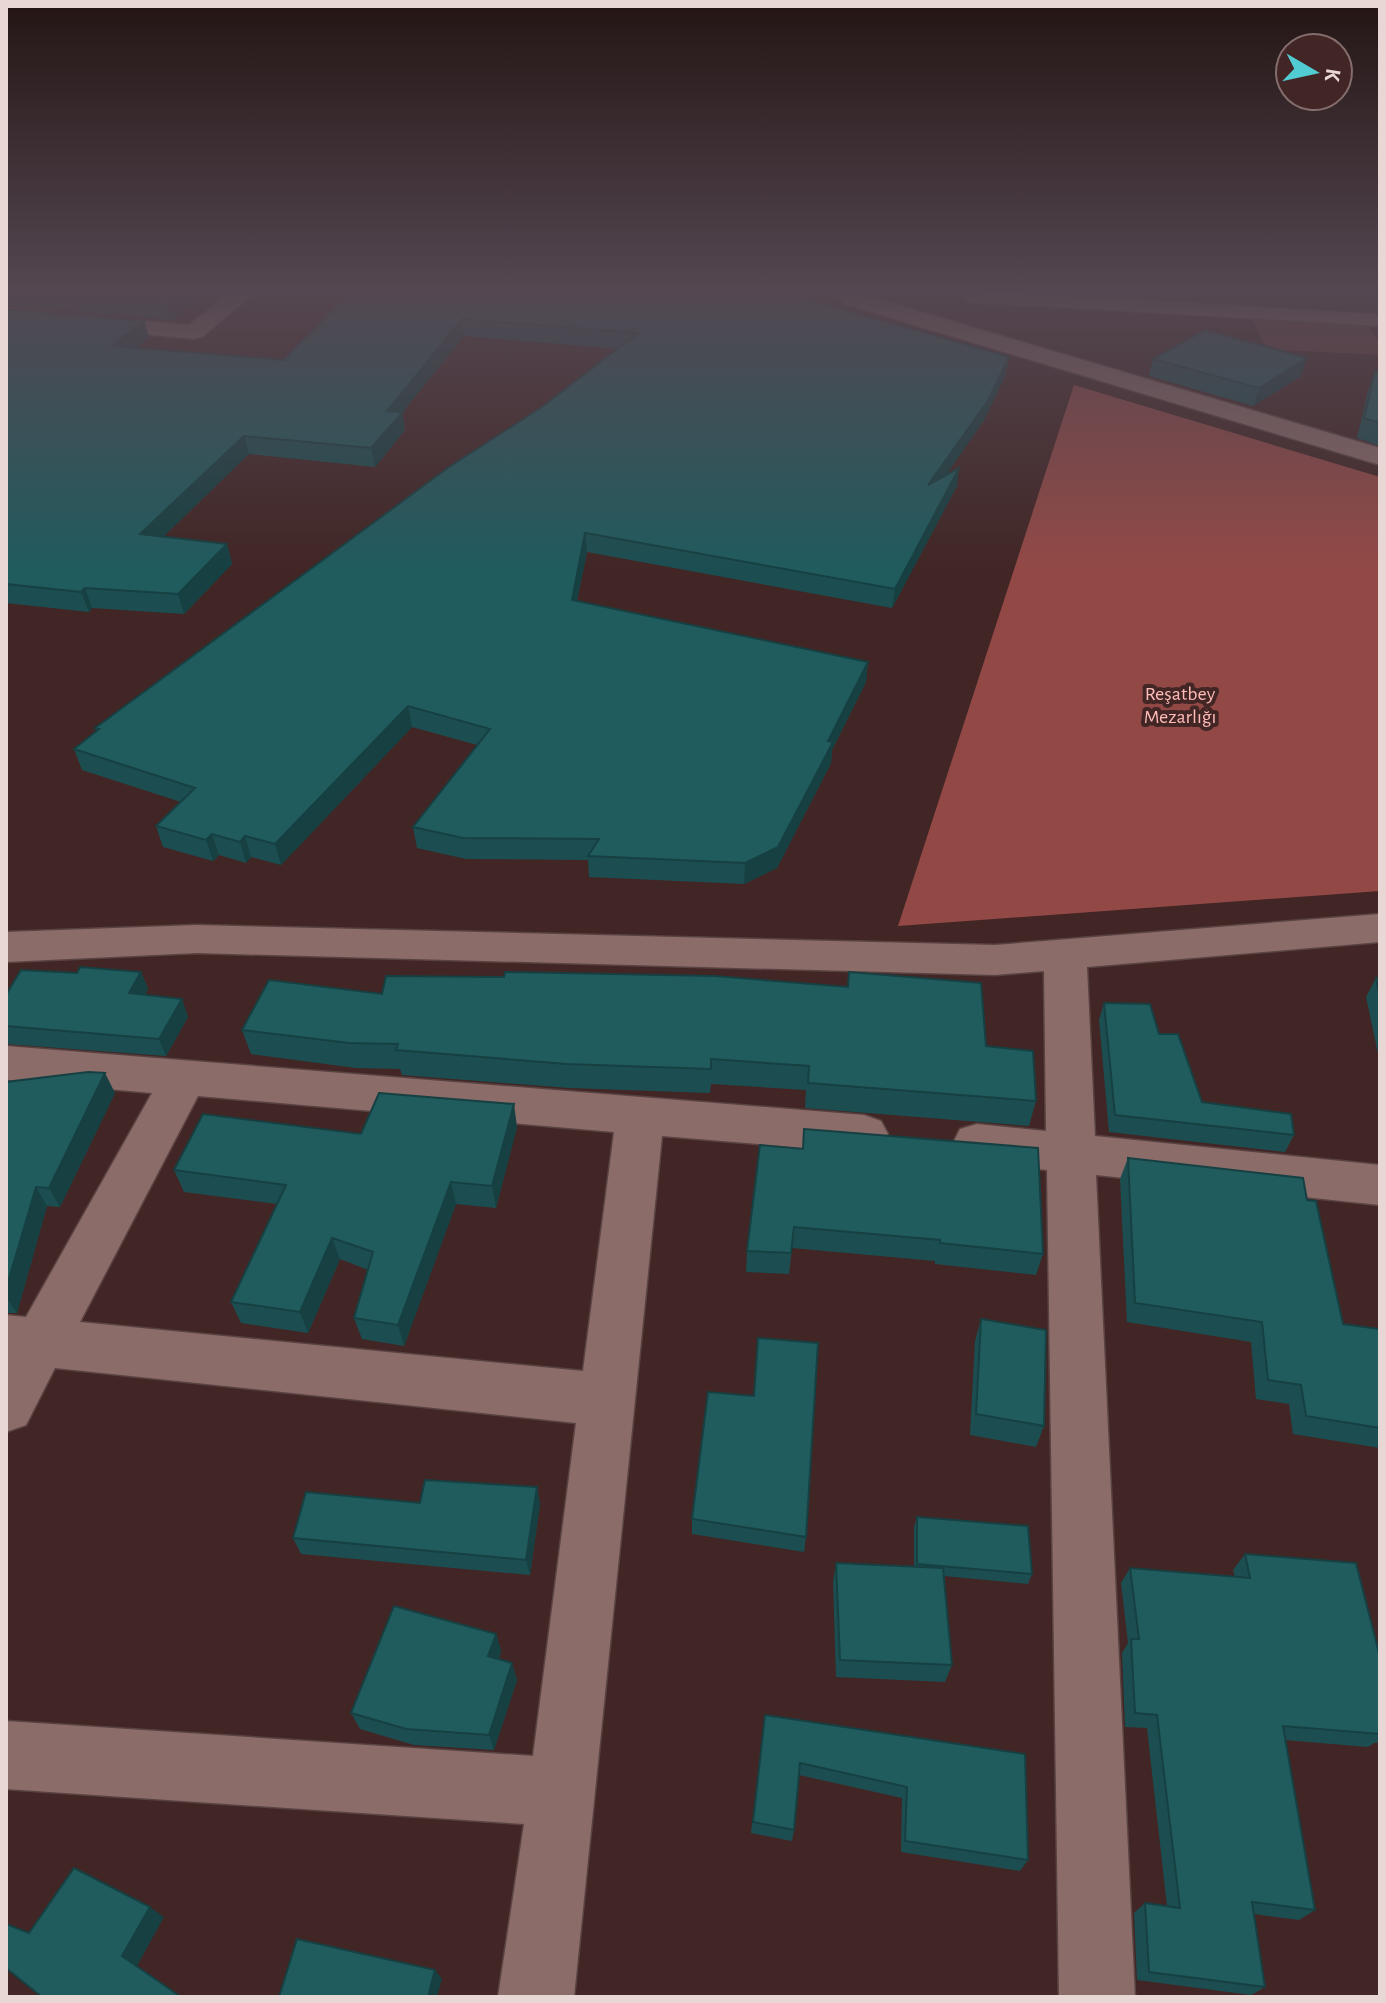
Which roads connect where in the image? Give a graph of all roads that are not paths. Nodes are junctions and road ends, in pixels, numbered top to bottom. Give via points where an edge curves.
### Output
1 (1129, 381) edge
2 (1380, 457) edge
3 (1380, 928) edge
4 (6, 947) edge
5 (1065, 954) junction
6 (6, 1063) edge
7 (184, 1078) junction
8 (640, 1115) junction
9 (1071, 1151) junction
10 (1380, 1185) edge
11 (23, 1341) edge
12 (608, 1400) junction
13 (6, 1406) edge
14 (6, 1755) edge
15 (563, 1792) junction
16 (536, 1997) edge
17 (1097, 1997) edge

1 - 2 street
3 - 5 street
4 - 5 street via 197,939 995,960
5 - 9 street
6 - 7 street
7 - 8 street
7 - 11 street
8 - 9 street
8 - 12 street
9 - 10 street
9 - 17 street
11 - 12 street
11 - 13 street
12 - 15 street
14 - 15 street
15 - 16 street

